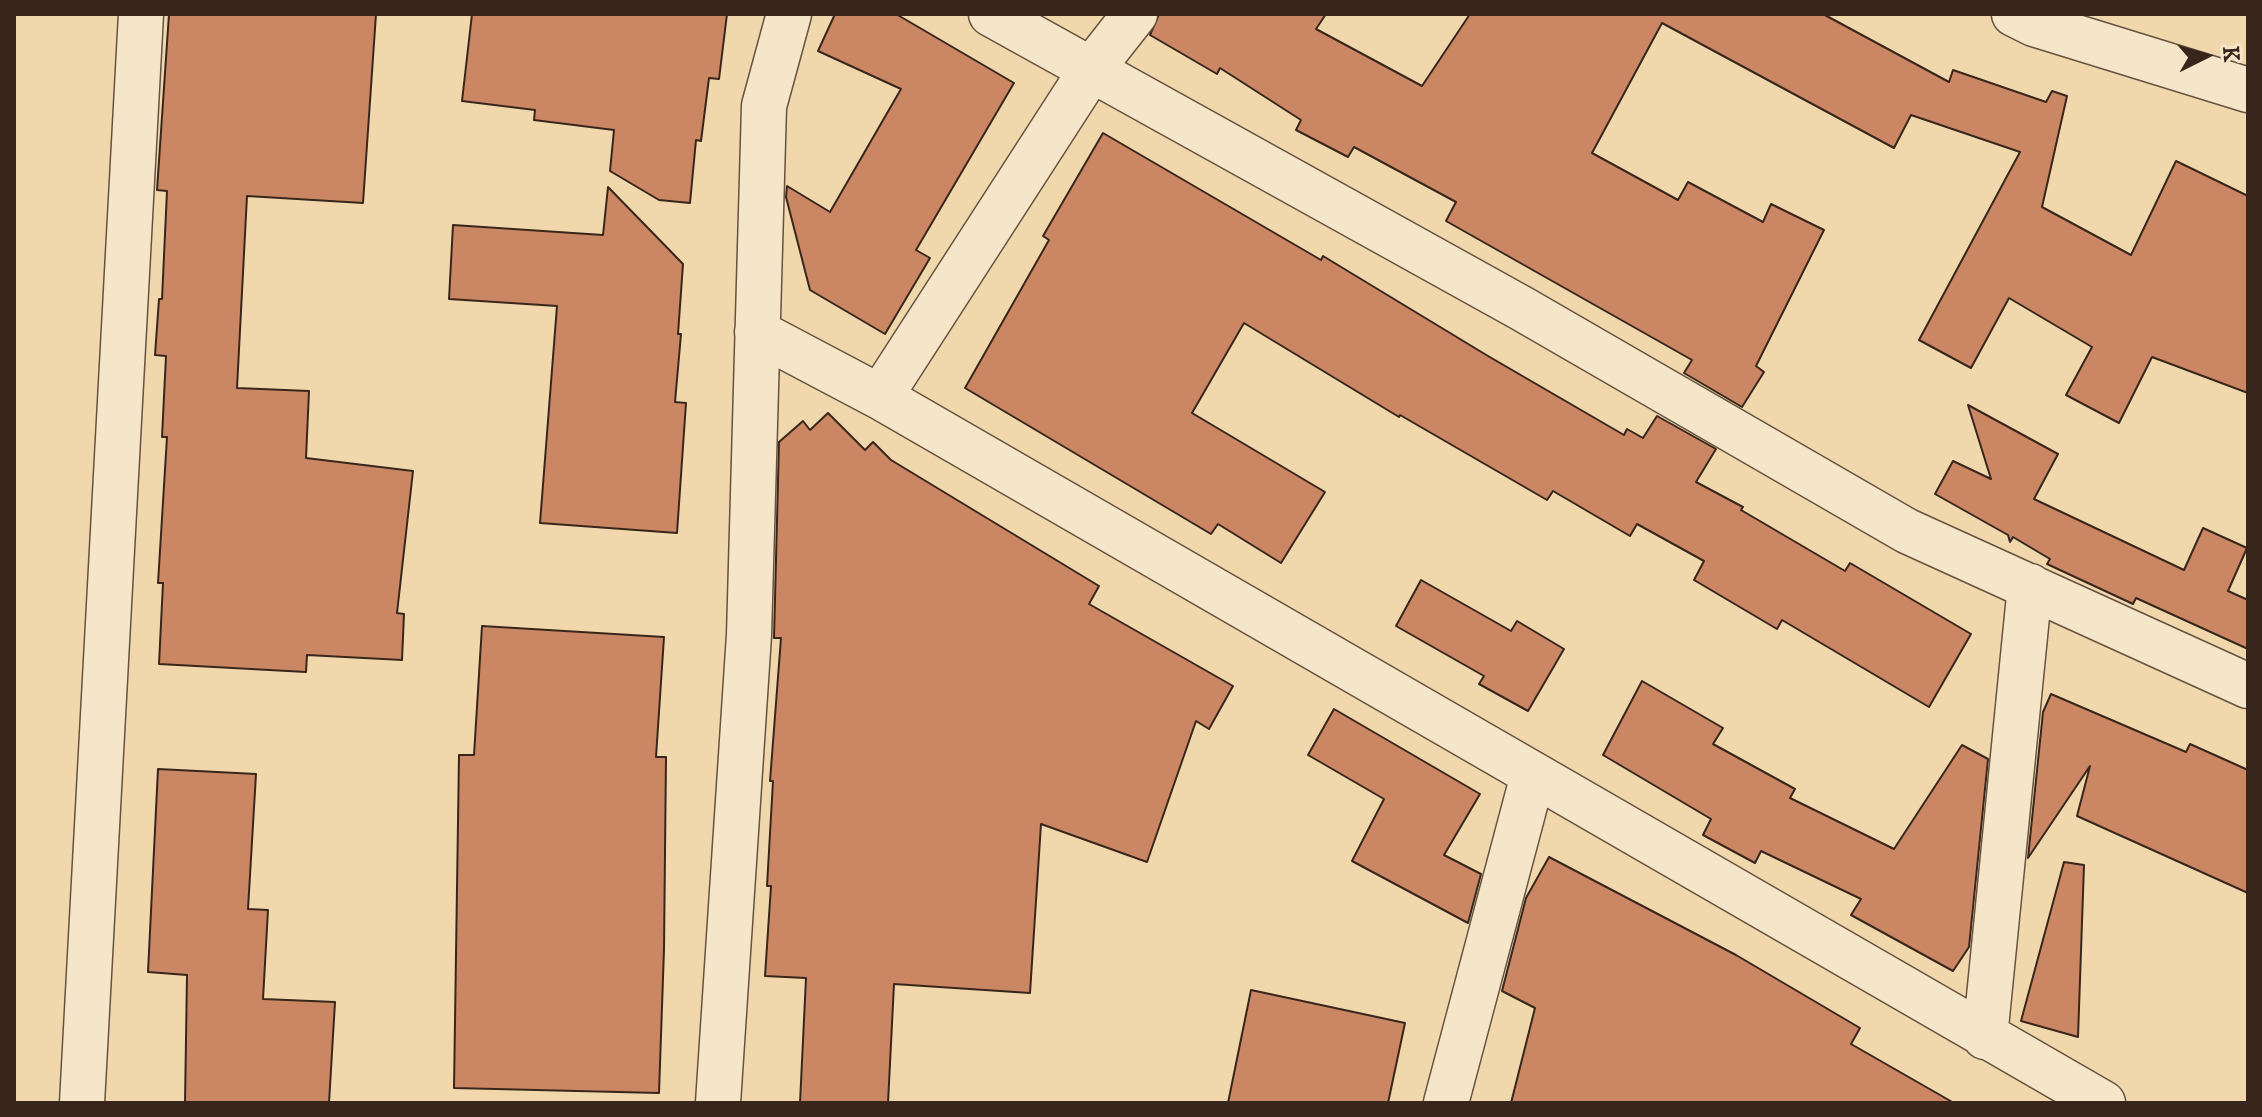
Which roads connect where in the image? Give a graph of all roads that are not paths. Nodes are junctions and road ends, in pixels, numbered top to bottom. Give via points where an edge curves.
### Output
1 (141, 14) edge
2 (789, 14) edge
3 (991, 14) edge
4 (1135, 14) edge
5 (2014, 14) edge
6 (1091, 70) junction
7 (2248, 90) edge
8 (757, 332) junction
9 (880, 397) junction
10 (2030, 586) junction
11 (2248, 686) edge
12 (1533, 775) junction
13 (1985, 1037) junction
14 (82, 1103) edge
15 (718, 1103) edge
16 (1446, 1103) edge
17 (2103, 1103) edge

1 - 14 street
2 - 8 street via 764,106
3 - 6 street
4 - 6 street
5 - 7 street
6 - 9 street
6 - 10 street via 1508,300 1907,531
8 - 9 street
8 - 15 street via 749,635
9 - 12 street
10 - 11 street
10 - 13 street
12 - 13 street
12 - 16 street
13 - 17 street

